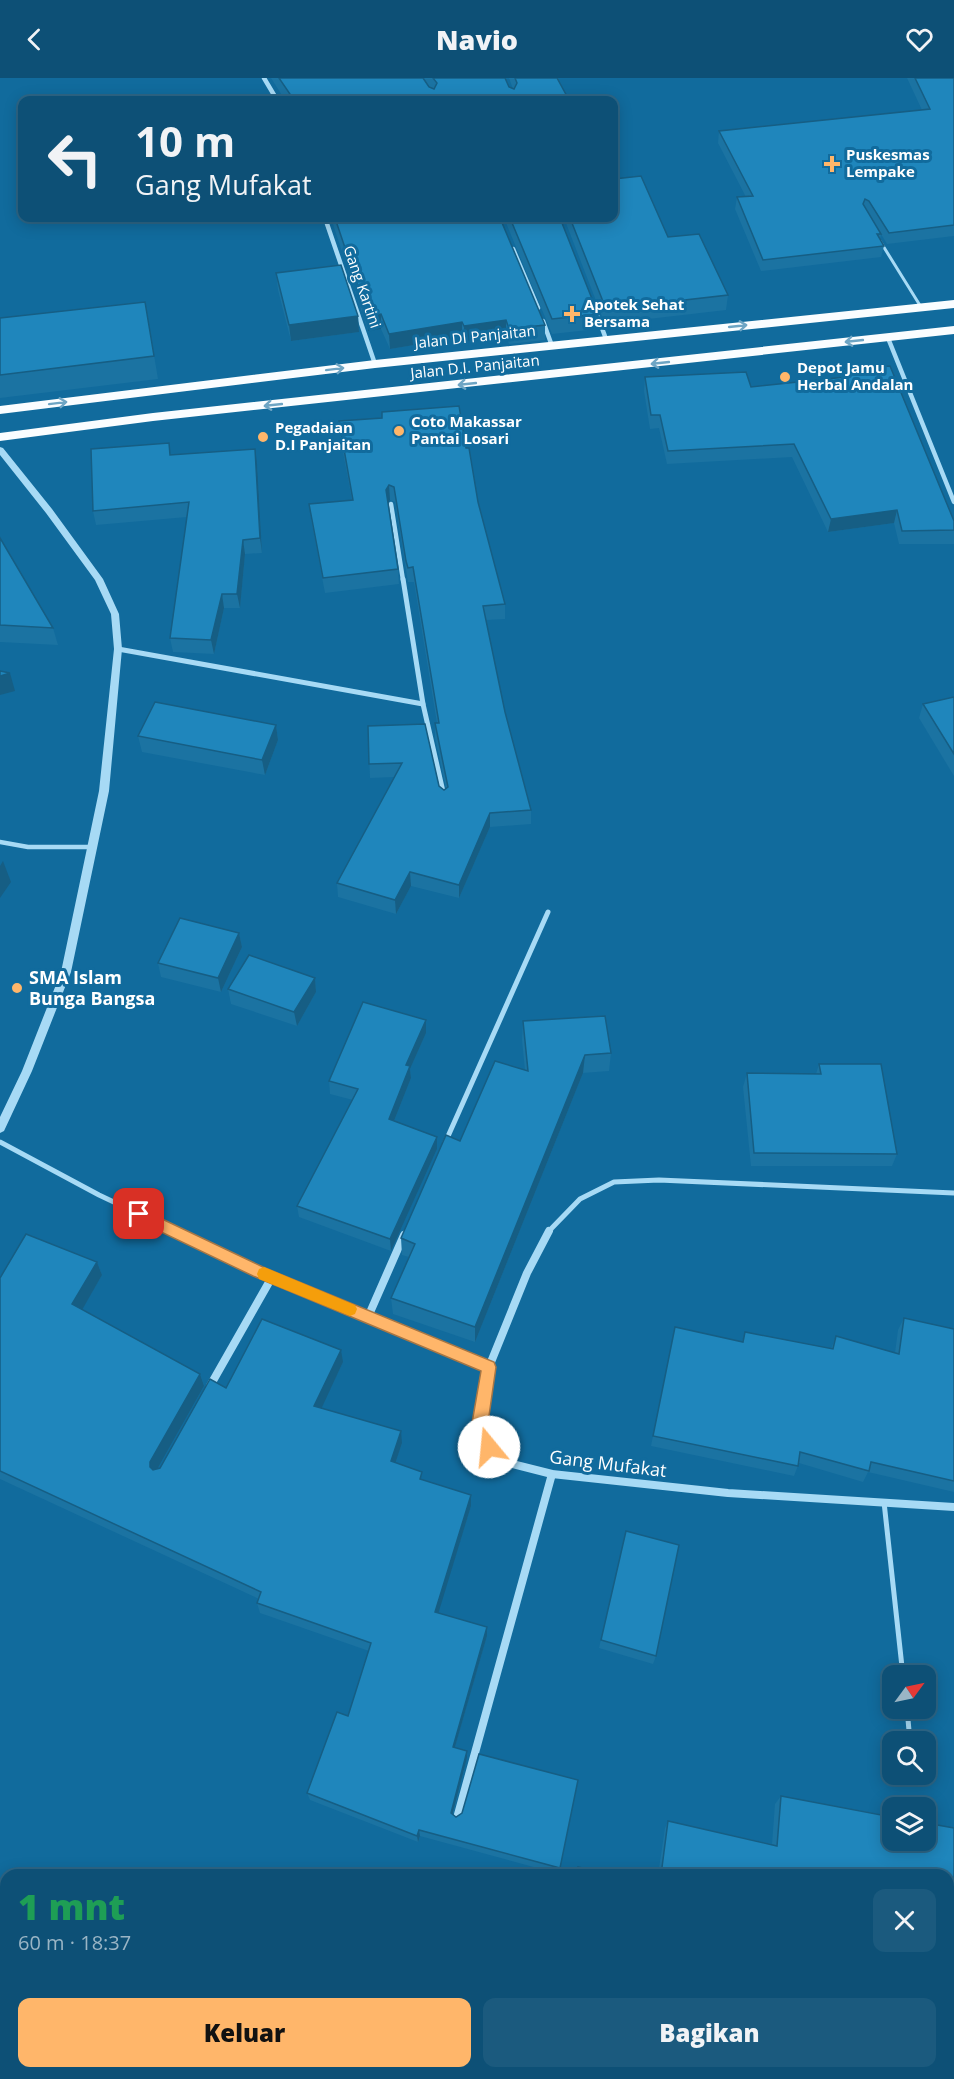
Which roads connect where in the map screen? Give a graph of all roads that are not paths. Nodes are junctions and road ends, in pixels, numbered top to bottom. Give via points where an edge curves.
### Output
1 (264, 78) edge
2 (275, 96) edge
3 (326, 222) edge
4 (875, 233) edge
5 (513, 248) edge
6 (954, 304) edge
7 (593, 306) edge
8 (921, 308) junction
9 (954, 330) edge
10 (888, 338) junction
11 (606, 339) junction
12 (690, 345) junction
13 (552, 346) junction
14 (375, 364) junction
15 (0, 410) edge
16 (0, 437) edge
17 (0, 450) edge
18 (954, 502) edge
19 (391, 504) edge
20 (118, 649) junction
21 (423, 704) junction
22 (444, 799) edge
23 (0, 842) edge
24 (94, 847) junction
25 (548, 912) dead end
26 (0, 1128) edge
27 (0, 1142) edge
28 (441, 1153) edge
29 (954, 1193) edge
30 (407, 1229) edge
31 (272, 1277) junction
32 (368, 1317) junction
33 (489, 1367) junction
34 (205, 1396) edge
35 (552, 1474) junction
36 (884, 1502) junction
37 (954, 1507) edge
38 (902, 1665) edge
39 (457, 1818) edge

1 - 2 street
3 - 14 street, Gang Kartini
4 - 8 lane
5 - 13 street
6 - 8 highway, Jalan DI Panjaitan
7 - 11 street
12 -> 8 highway, Jalan DI Panjaitan
9 - 10 highway, Jalan D.I. Panjaitan
10 -> 12 highway, Jalan D.I. Panjaitan
10 - 18 street
11 - 12 highway, Jalan DI Panjaitan
11 - 13 highway, Jalan DI Panjaitan
12 -> 16 highway, Jalan D.I. Panjaitan
13 - 14 highway, Jalan DI Panjaitan
15 -> 14 highway, Jalan DI Panjaitan
17 - 20 street via 99,579 116,614
19 - 21 street
20 - 21 street
20 - 24 street via 104,791
21 - 22 street
23 - 24 lane via 28,847
24 - 26 street via 66,972
25 - 28 street
27 - 31 street via 99,1195
29 - 33 street, Gang Mufakat via 659,1180 614,1182 580,1198 546,1233
30 - 32 street
31 - 32 street
31 - 34 street
32 - 33 street
33 - 35 street, Gang Mufakat via 480,1423 489,1447 508,1463
35 - 36 street, Gang Mufakat via 728,1493
35 - 39 street
36 - 37 street, Gang Mufakat
36 - 38 lane

